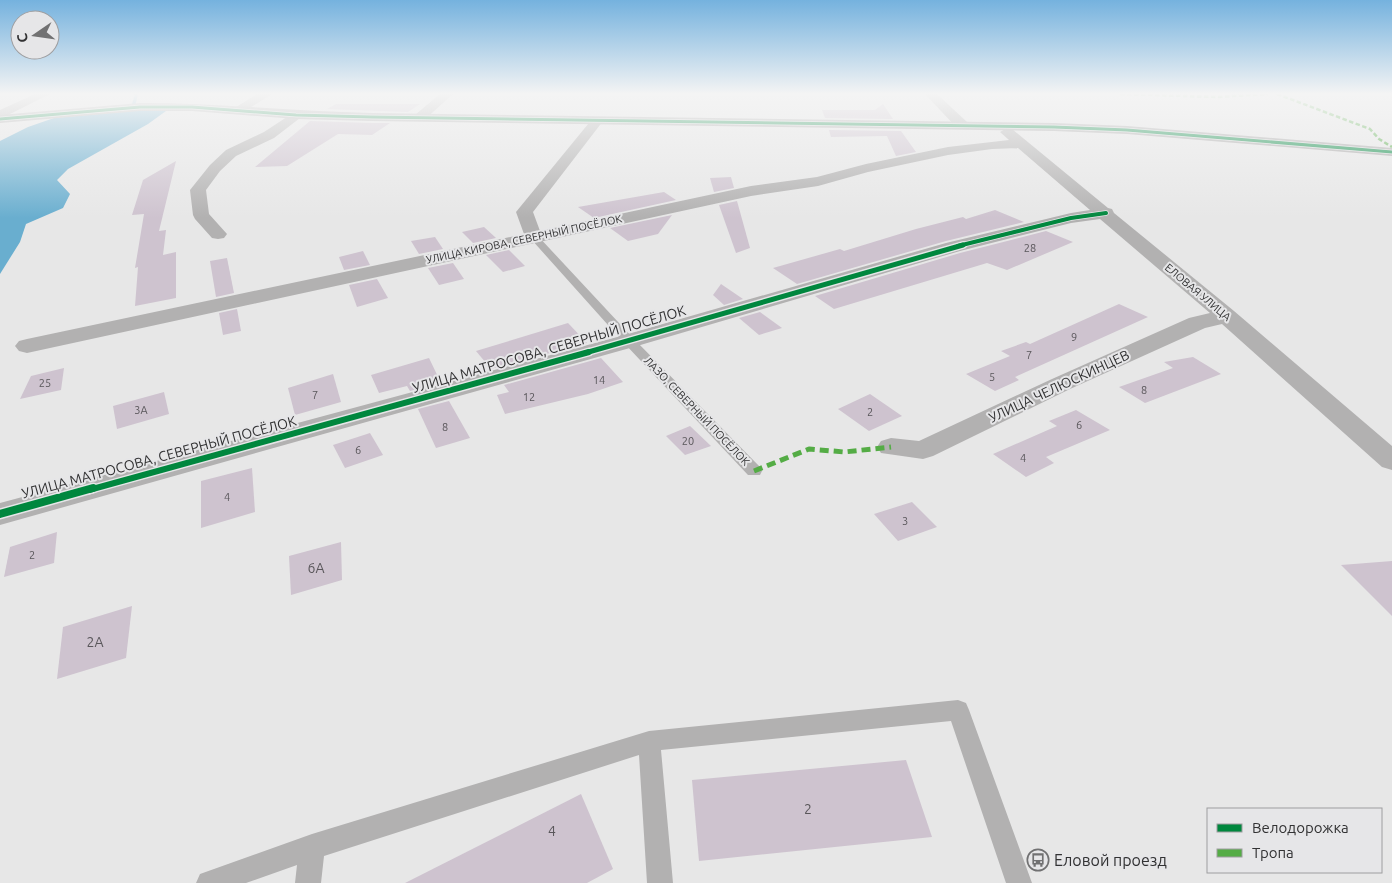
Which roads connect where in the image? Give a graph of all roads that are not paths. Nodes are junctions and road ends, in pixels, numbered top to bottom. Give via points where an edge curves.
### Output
1 (269, 135) edge
2 (586, 135) edge
3 (1012, 135) edge
4 (1190, 135) edge
5 (1022, 144) junction
6 (1392, 152) edge
7 (1106, 213) junction
8 (218, 234) dead end
9 (534, 237) junction
10 (1226, 316) junction
11 (629, 341) junction
12 (27, 346) dead end
13 (891, 448) dead end
14 (1392, 461) edge
15 (754, 471) dead end
16 (0, 514) edge
17 (649, 741) junction
18 (312, 847) junction
19 (209, 883) edge
20 (308, 883) edge
21 (660, 883) edge
22 (1019, 883) edge

1 - 8 street via 231,153 214,168 198,190 201,215
2 - 9 street, ЛАЗО, СЕВЕРНЫЙ ПОСЁЛОК via 524,212
3 - 5 street, ЕЛОВАЯ УЛИЦА
4 - 6 street
5 - 7 street, ЕЛОВАЯ УЛИЦА
5 - 9 street, УЛИЦА КИРОВА, СЕВЕРНЫЙ ПОСЁЛОК via 948,151 818,181 751,191
7 - 10 street, ЕЛОВАЯ УЛИЦА
7 - 11 street, УЛИЦА МАТРОСОВА, СЕВЕРНЫЙ ПОСЁЛОК via 1071,218 953,247
9 - 11 lane, ЛАЗО, СЕВЕРНЫЙ ПОСЁЛОК
9 - 12 street, УЛИЦА КИРОВА, СЕВЕРНЫЙ ПОСЁЛОК
10 - 13 street, УЛИЦА ЧЕЛЮСКИНЦЕВ via 1189,327 923,450
10 - 14 street, ЕЛОВАЯ УЛИЦА
11 - 15 lane, ЛАЗО, СЕВЕРНЫЙ ПОСЁЛОК
11 - 16 street, УЛИЦА МАТРОСОВА, СЕВЕРНЫЙ ПОСЁЛОК
17 - 18 lane
17 - 21 lane
17 - 22 lane via 958,710
18 - 19 lane
18 - 20 lane

